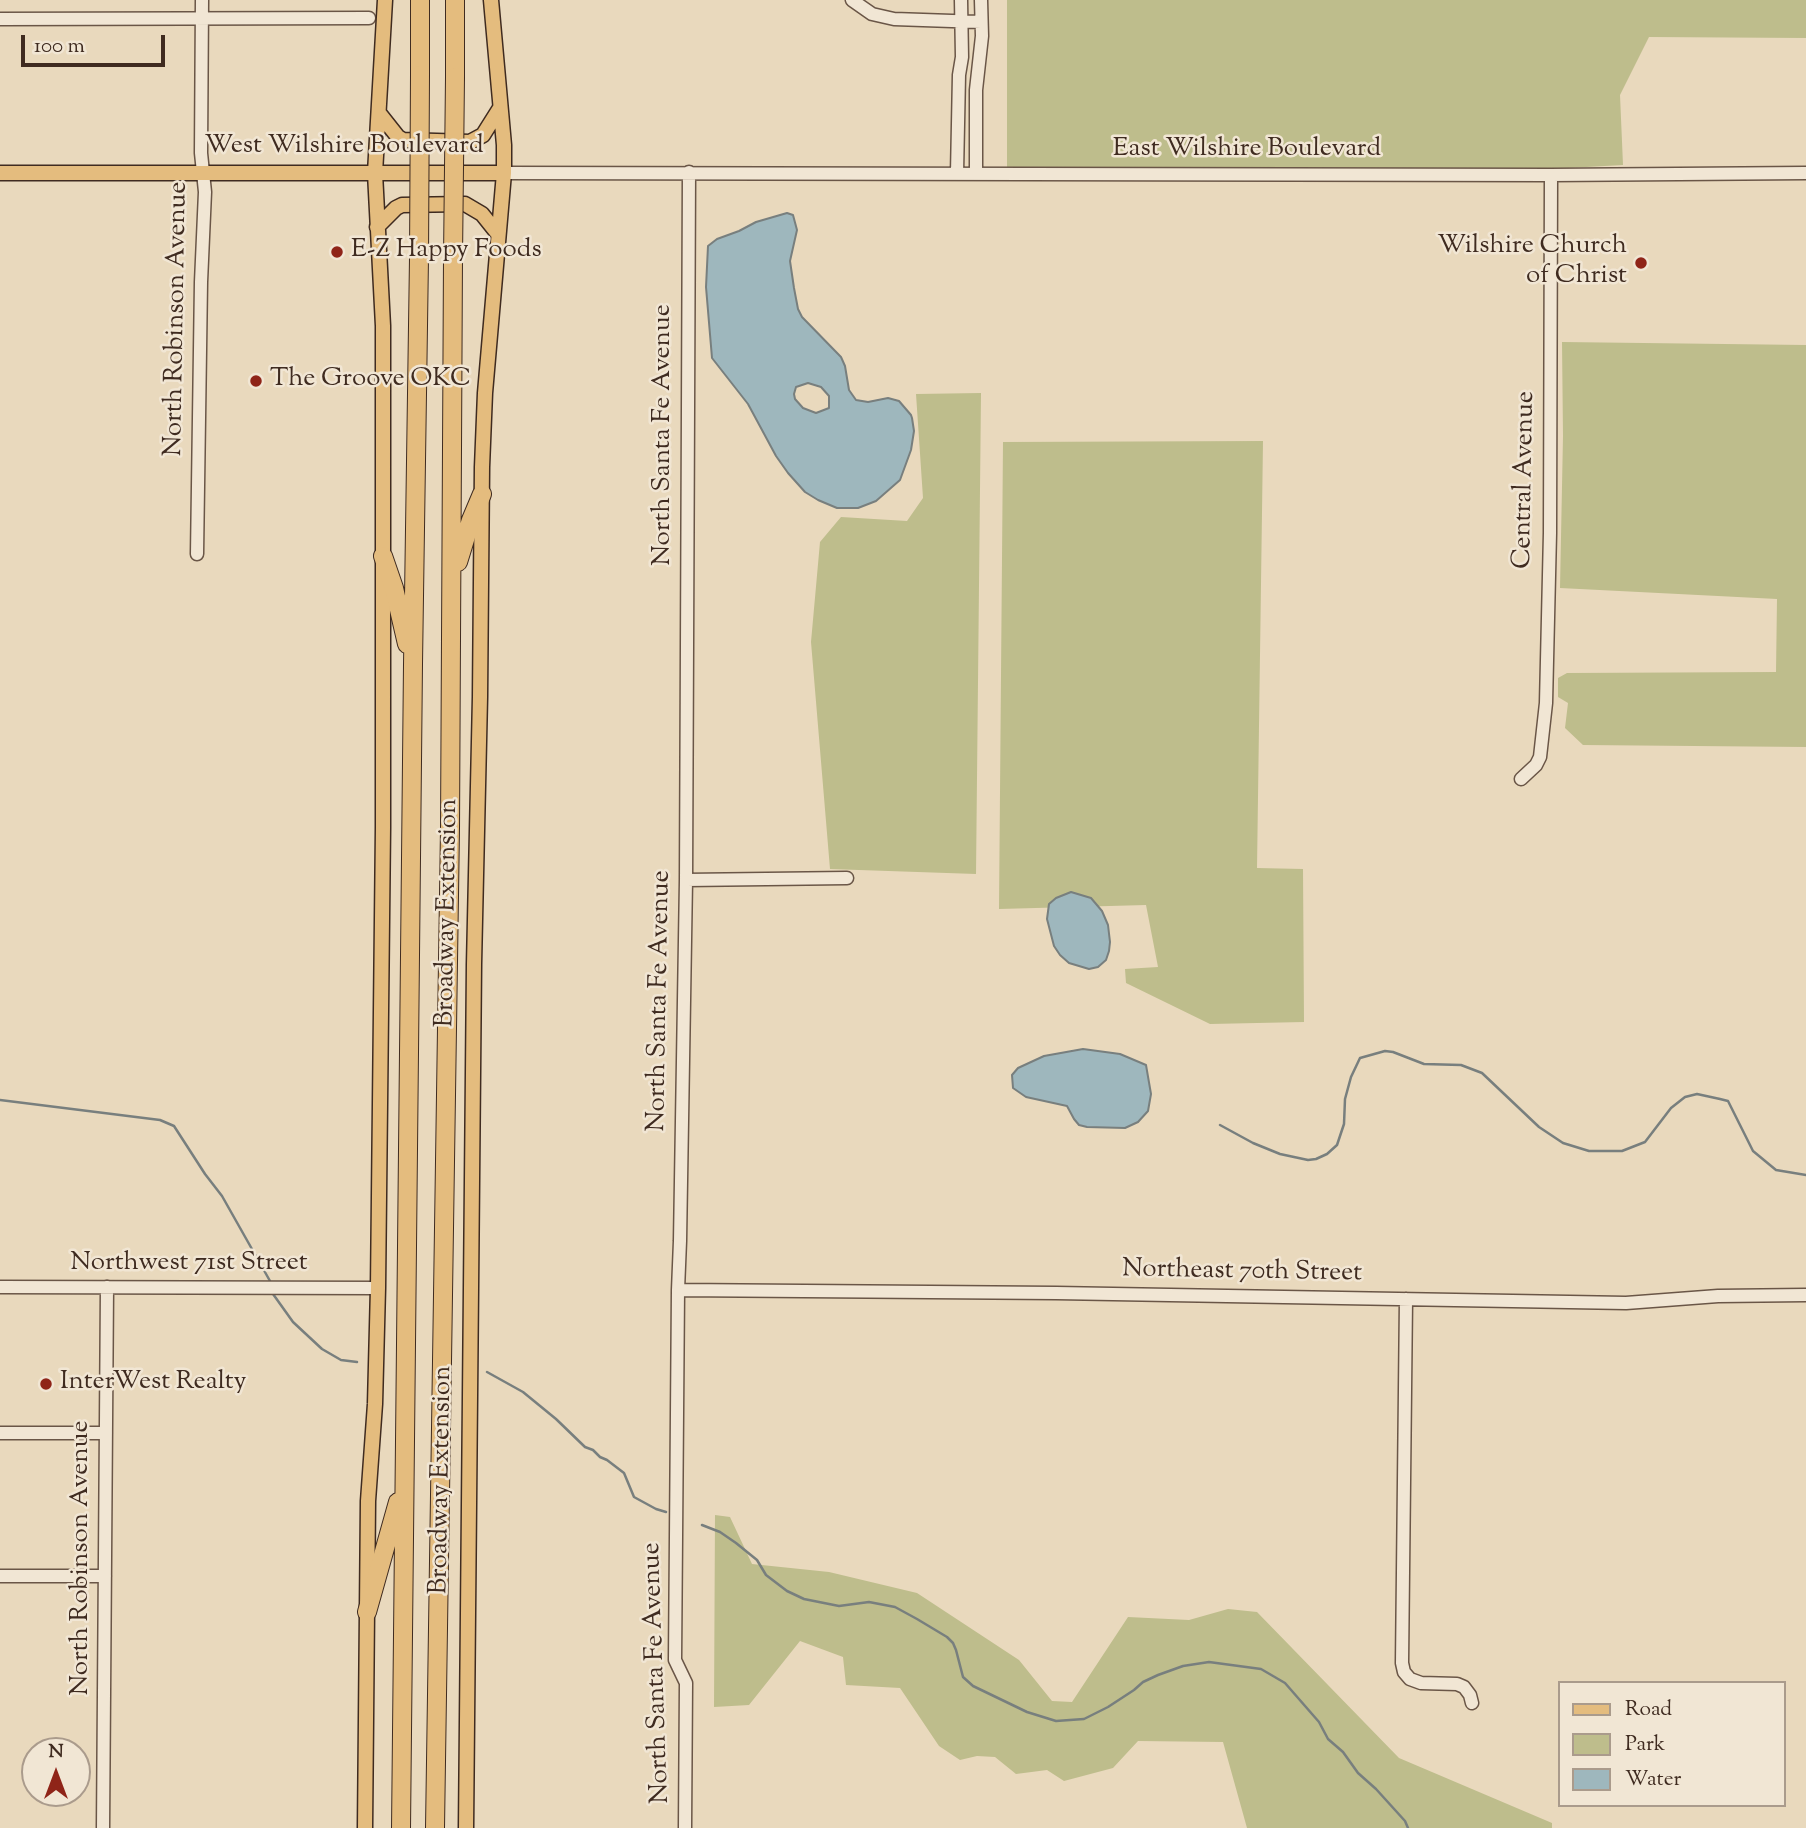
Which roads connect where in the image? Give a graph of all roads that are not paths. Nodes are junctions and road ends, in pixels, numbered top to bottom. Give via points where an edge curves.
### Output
1 (202, 0) edge
2 (385, 0) edge
3 (420, 0) edge
4 (455, 0) edge
5 (491, 0) edge
6 (852, 0) edge
7 (961, 0) edge
8 (981, 0) edge
9 (369, 18) dead end
10 (0, 19) edge
11 (202, 19) junction
12 (960, 22) junction
13 (981, 22) junction
14 (500, 108) junction
15 (379, 113) junction
16 (0, 173) edge
17 (203, 173) junction
18 (375, 173) junction
19 (504, 173) junction
20 (689, 173) junction
21 (957, 173) junction
22 (976, 173) junction
23 (1806, 173) edge
24 (1551, 175) junction
25 (377, 227) junction
26 (498, 234) junction
27 (482, 494) junction
28 (197, 554) dead end
29 (383, 556) junction
30 (452, 582) junction
31 (413, 664) junction
32 (1521, 779) dead end
33 (847, 878) dead end
34 (686, 880) junction
35 (0, 1287) edge
36 (107, 1287) junction
37 (378, 1288) junction
38 (678, 1290) junction
39 (1806, 1296) edge
40 (1406, 1299) junction
41 (0, 1433) edge
42 (106, 1433) junction
43 (404, 1479) junction
44 (0, 1576) edge
45 (105, 1576) junction
46 (367, 1612) junction
47 (1472, 1703) dead end
48 (103, 1828) edge
49 (365, 1828) edge
50 (401, 1828) edge
51 (435, 1828) edge
52 (466, 1828) edge
53 (685, 1828) edge

1 - 11 street, North Robinson Avenue
2 - 15 main road
3 - 31 highway, Broadway Extension, bridge
4 - 30 highway, Broadway Extension, bridge
5 - 14 main road, Broadway Extension
6 - 12 street via 872,14 894,19
7 - 12 street
8 - 13 street
9 - 11 street
10 - 11 street
11 - 17 street, North Robinson Avenue
12 - 13 street
12 - 21 street
13 - 22 street
14 - 15 main road via 483,135 470,142 403,140
14 - 19 main road, Broadway Extension
15 - 18 main road
16 - 17 main road, West Wilshire Boulevard
17 - 18 main road, West Wilshire Boulevard
17 - 28 street, North Robinson Avenue
18 - 19 main road, West Wilshire Boulevard
18 - 25 main road
19 - 20 street, West Wilshire Boulevard
19 - 26 main road, Broadway Extension
20 - 21 street, East Wilshire Boulevard
20 - 34 street, North Santa Fe Avenue
21 - 22 street, East Wilshire Boulevard
22 - 24 street, East Wilshire Boulevard
23 - 24 street, East Wilshire Boulevard
24 - 32 street, Central Avenue via 1546,703 1540,757
25 - 26 main road via 402,205 465,204 482,214
25 - 29 main road via 383,326
26 - 27 main road, Broadway Extension
27 - 30 highway
27 - 52 main road, Broadway Extension
29 - 31 highway
29 - 37 main road
30 - 51 highway, Broadway Extension
31 - 43 highway, Broadway Extension
33 - 34 street
34 - 38 street, North Santa Fe Avenue
35 - 36 street, Northwest 71st Street
36 - 37 street, Northwest 71st Street
36 - 42 street, North Robinson Avenue
37 - 46 main road
38 - 40 street, Northeast 70th Street
38 - 53 street, North Santa Fe Avenue via 675,1660 686,1683
39 - 40 street, Northeast 70th Street via 1626,1303
40 - 47 street via 1402,1663 1410,1679 1457,1684 1464,1687
41 - 42 street
42 - 45 street, North Robinson Avenue
43 - 46 highway
43 - 50 highway, Broadway Extension
44 - 45 street
45 - 48 street, North Robinson Avenue
46 - 49 main road

